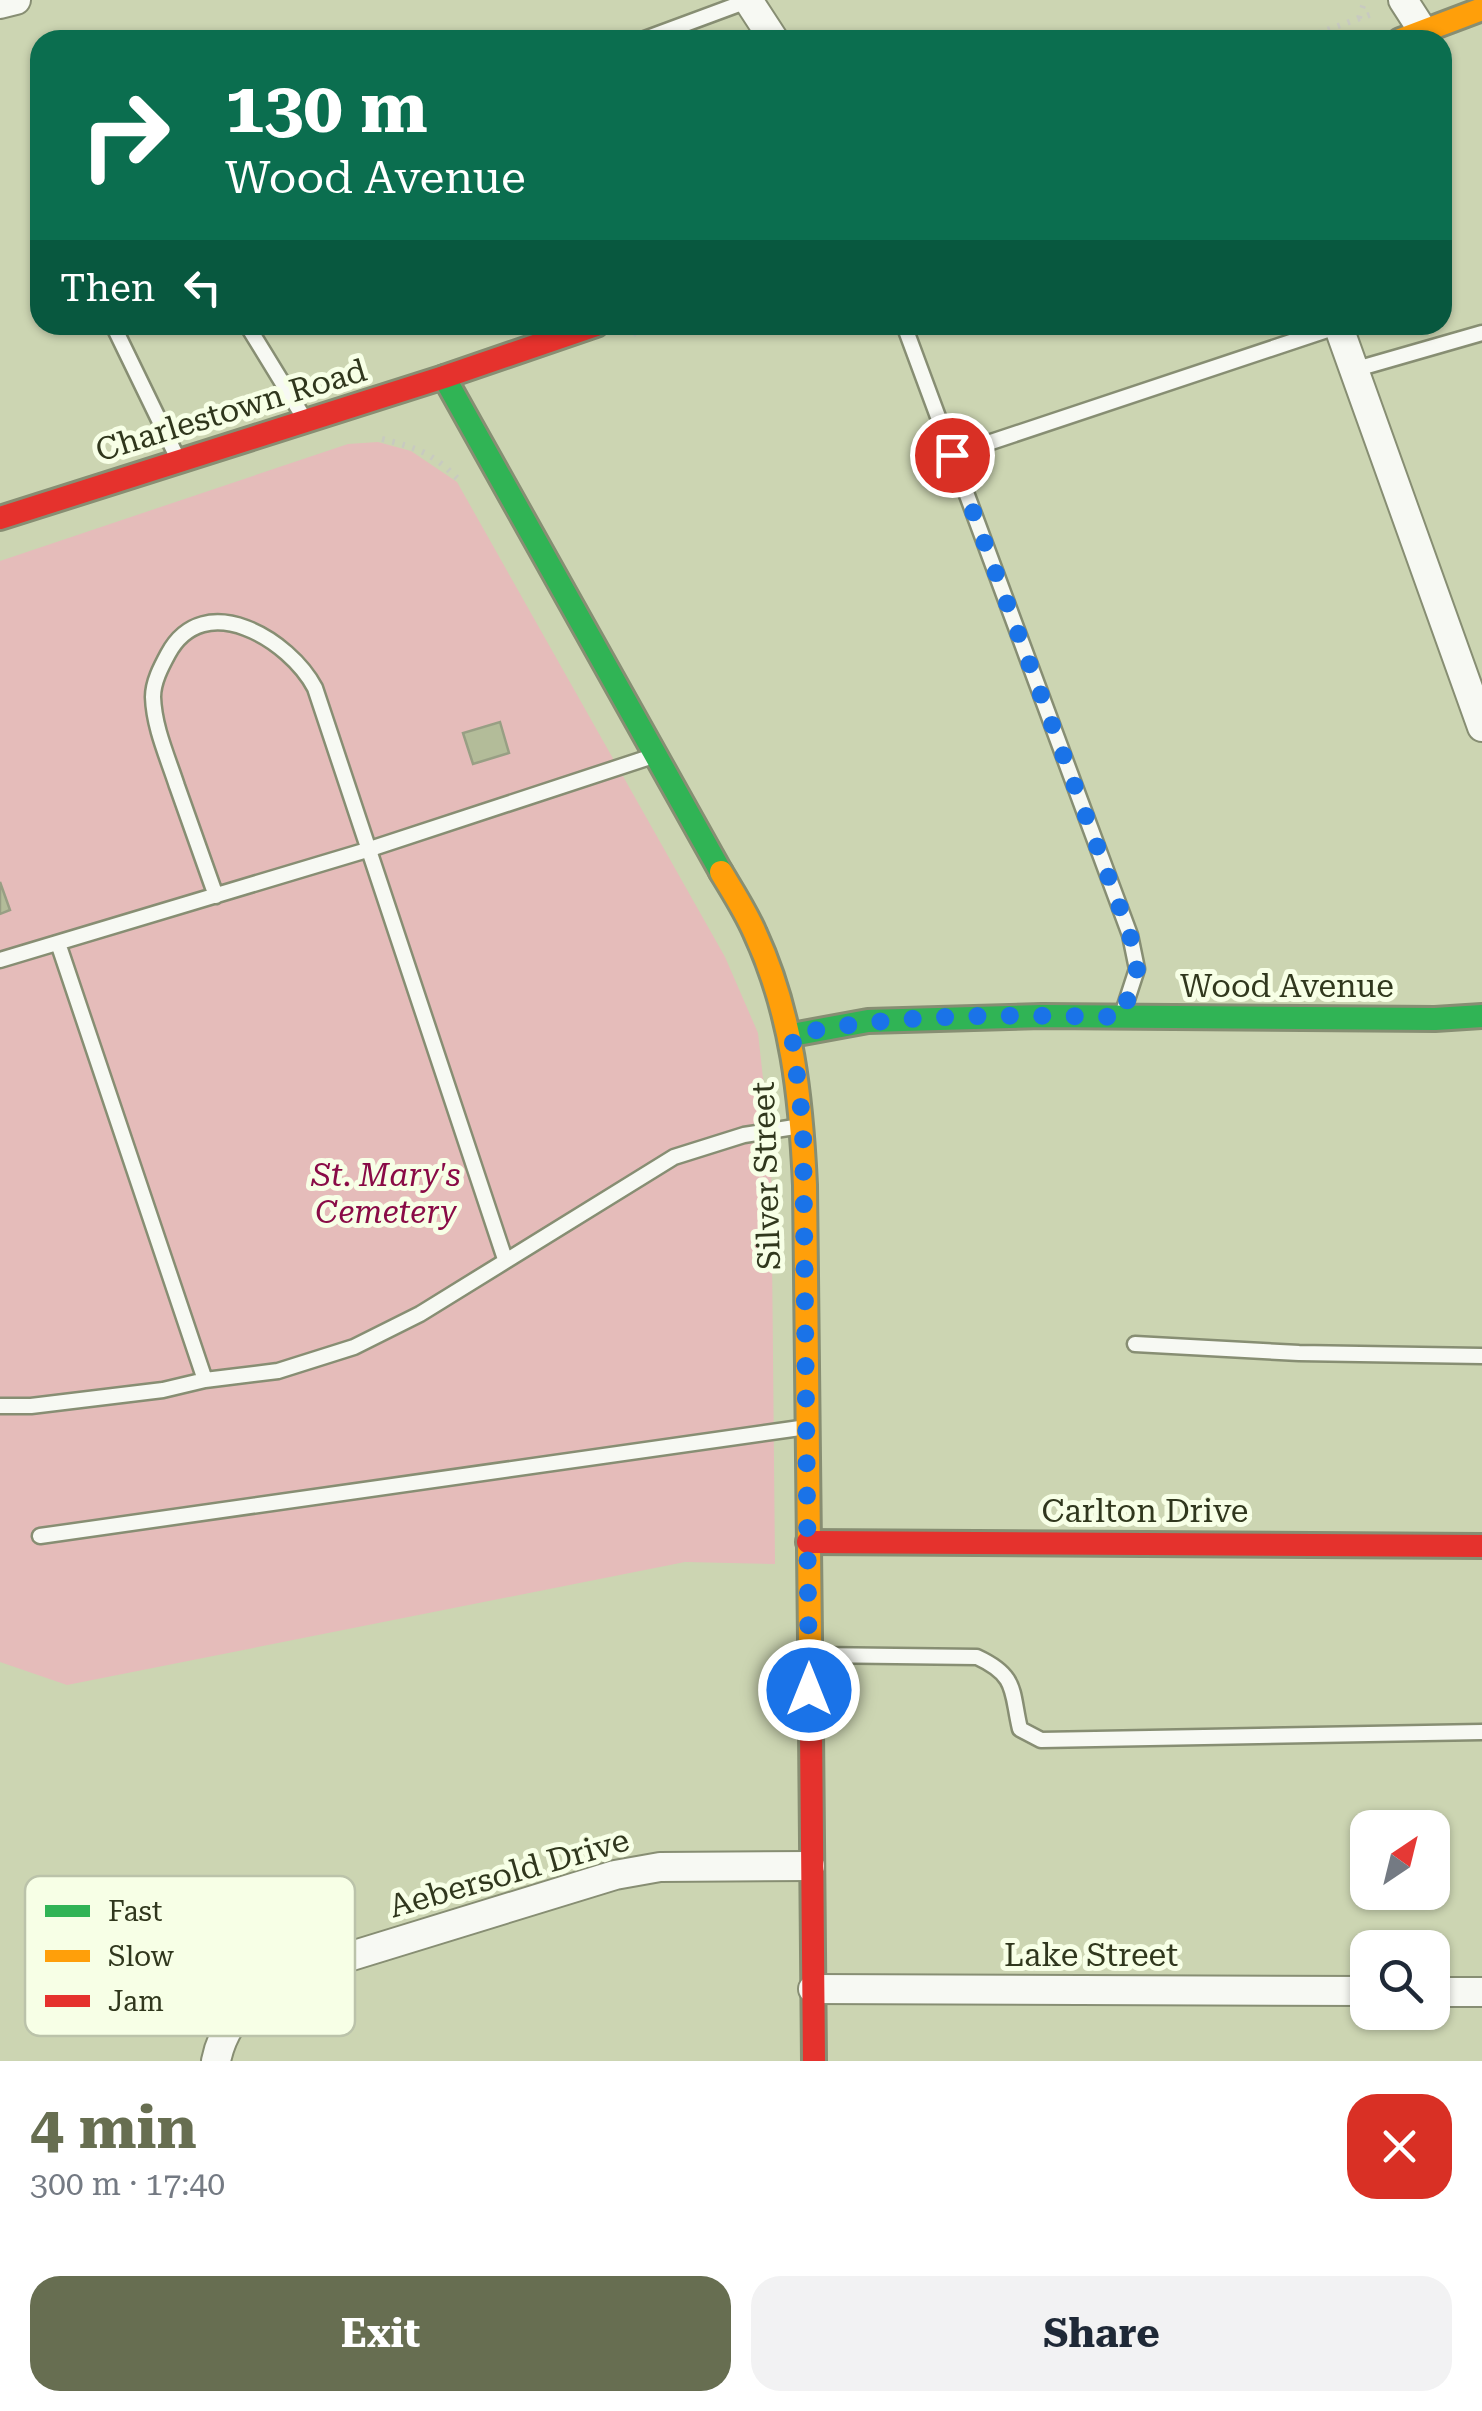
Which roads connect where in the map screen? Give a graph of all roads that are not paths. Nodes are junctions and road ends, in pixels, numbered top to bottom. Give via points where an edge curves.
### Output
1 (16, 0) edge
2 (749, 0) edge
3 (1404, 2) edge
4 (0, 4) edge
5 (1482, 9) edge
6 (669, 30) edge
7 (768, 30) edge
8 (1411, 30) edge
9 (1428, 30) edge
10 (1482, 333) edge
11 (118, 335) edge
12 (253, 335) edge
13 (567, 335) edge
14 (908, 335) edge
15 (1308, 335) edge
16 (1341, 335) edge
17 (1353, 370) junction
18 (444, 377) junction
19 (306, 420) junction
20 (952, 455) junction
21 (179, 460) junction
22 (0, 518) edge
23 (1482, 727) edge
24 (656, 755) junction
25 (367, 850) junction
26 (216, 896) junction
27 (58, 943) junction
28 (0, 960) edge
29 (1482, 1016) edge
30 (1122, 1017) junction
31 (792, 1035) junction
32 (803, 1125) junction
33 (505, 1259) junction
34 (1135, 1344) dead end
35 (1482, 1356) edge
36 (205, 1380) junction
37 (0, 1406) edge
38 (807, 1427) junction
39 (40, 1536) dead end
40 (808, 1542) junction
41 (1482, 1546) edge
42 (808, 1655) junction
43 (1482, 1732) edge
44 (810, 1866) junction
45 (355, 1955) edge
46 (814, 1989) junction
47 (1350, 1991) edge
48 (1450, 1992) edge
49 (1482, 1992) edge
50 (226, 2036) edge
51 (216, 2061) edge
52 (814, 2061) edge

1 - 4 street
2 - 6 lane
2 - 7 street
3 - 8 street
5 - 9 main road
10 - 17 lane
11 - 21 lane
12 - 19 lane
13 - 18 main road, Charlestown Road
14 - 20 lane
15 - 20 lane
16 - 17 street
17 - 23 street
18 - 19 main road, Charlestown Road
18 - 24 main road, Silver Street
19 - 21 main road, Charlestown Road
20 - 30 lane via 1130,935 1137,969
21 - 22 main road, Charlestown Road
24 - 25 lane
24 - 31 main road, Silver Street via 754,930
25 - 26 lane
25 - 26 lane via 306,670 255,631 208,622 172,645 154,697 161,740
25 - 33 lane
26 - 27 lane
27 - 28 lane
27 - 36 lane
29 - 30 main road, Wood Avenue
30 - 31 main road, Wood Avenue via 868,1021
31 - 32 main road, Silver Street
32 - 33 lane via 674,1157
32 - 38 main road, Silver Street
33 - 36 lane via 420,1314 354,1346 278,1371
34 - 35 lane
36 - 37 lane
38 - 39 lane
38 - 40 main road, Silver Street
40 - 41 main road, Carlton Drive
40 - 42 main road, Silver Street
42 - 43 lane via 977,1658 1010,1681 1020,1729 1041,1740
42 - 44 main road, Silver Street
44 - 45 street, Aebersold Drive via 660,1867 615,1874
44 - 46 main road, Silver Street
46 - 47 street, Lake Street
46 - 52 main road, Silver Street
48 - 49 street
50 - 51 street, Aebersold Drive

